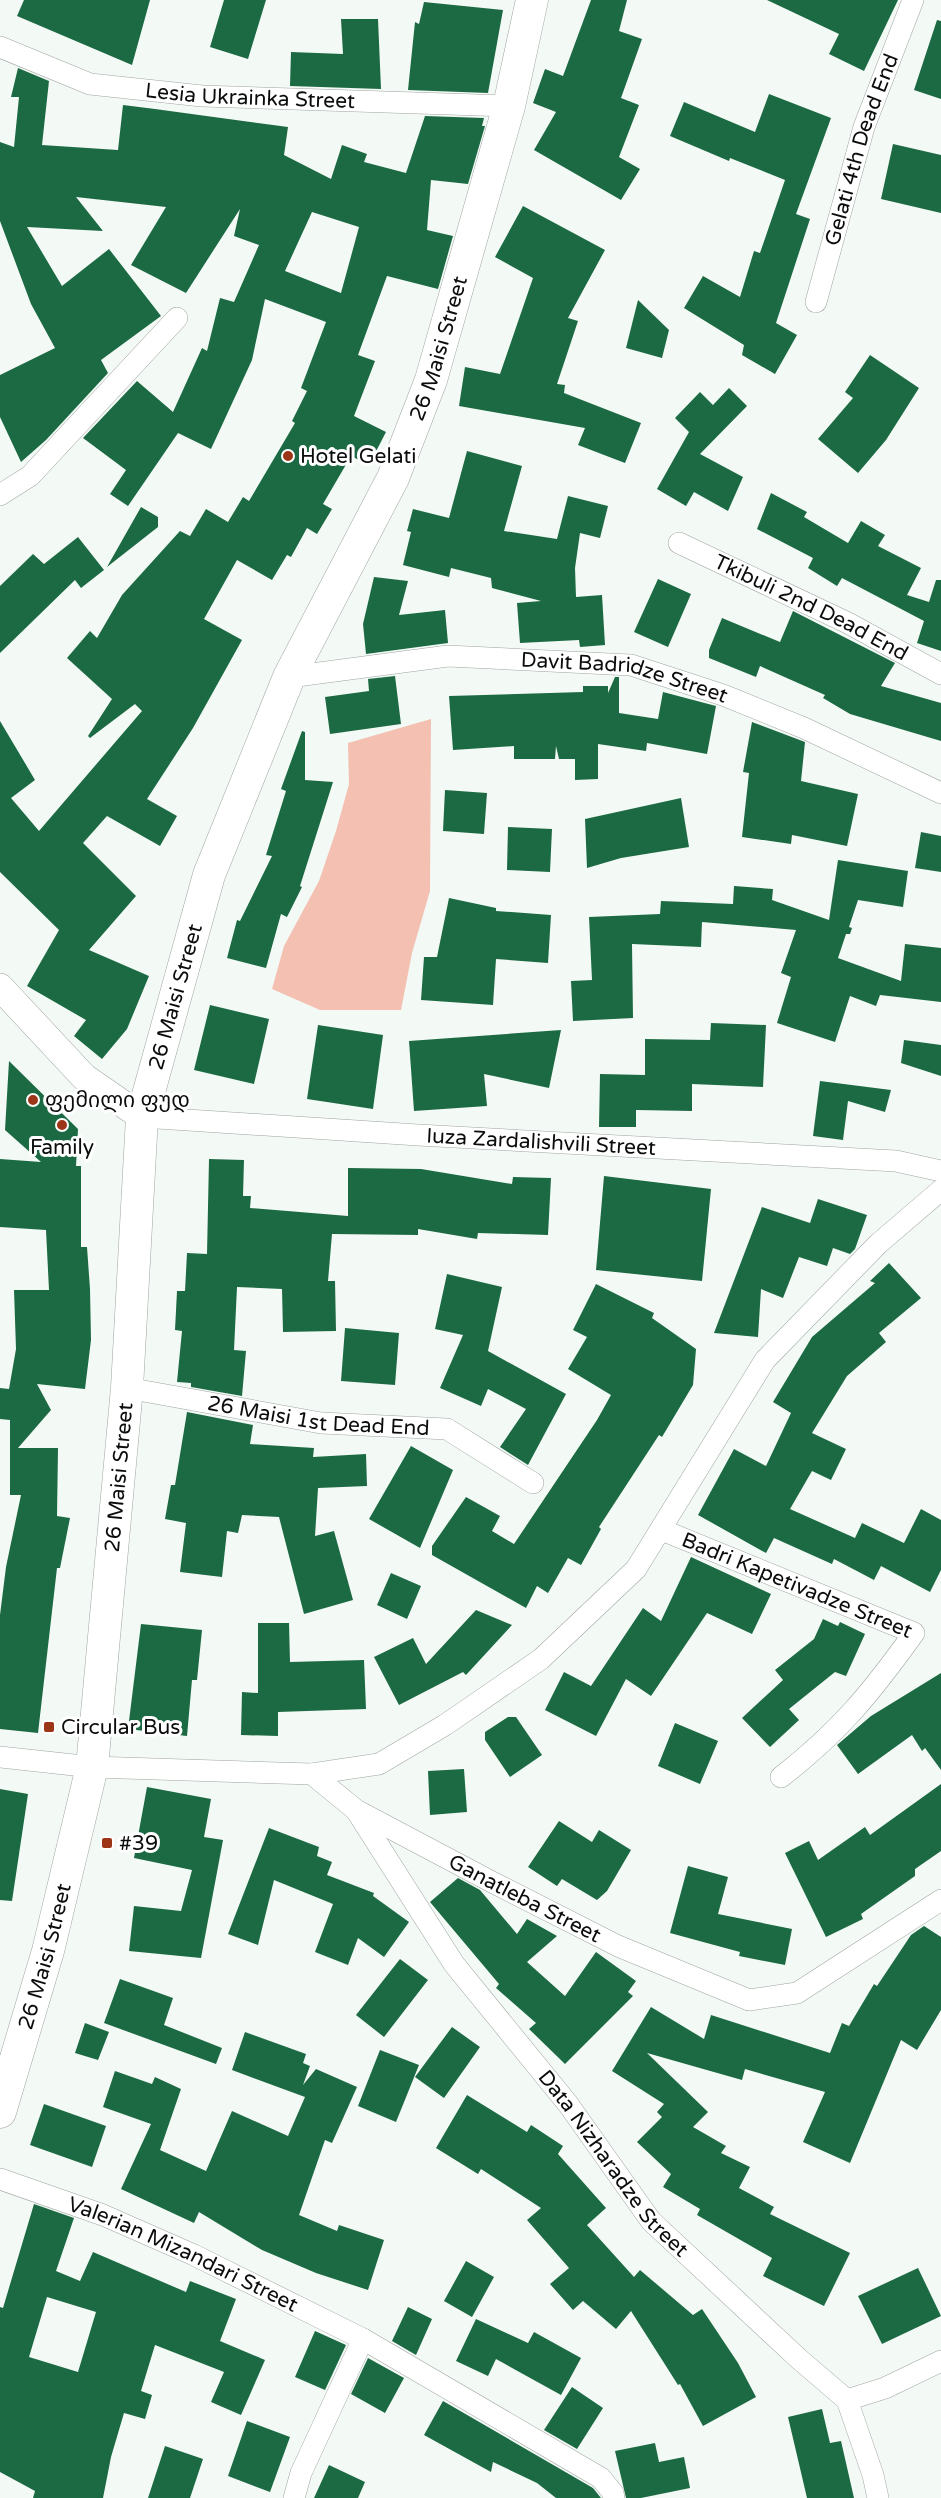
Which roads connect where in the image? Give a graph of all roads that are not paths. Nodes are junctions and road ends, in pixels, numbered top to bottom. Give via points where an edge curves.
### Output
1 (532, 0) edge
2 (913, 0) edge
3 (0, 47) edge
4 (508, 106) junction
5 (816, 302) dead end
6 (177, 318) dead end
7 (0, 495) edge
8 (680, 543) dead end
9 (941, 674) edge
10 (289, 677) junction
11 (941, 793) edge
12 (0, 987) edge
13 (142, 1117) junction
14 (941, 1171) edge
15 (941, 1190) edge
16 (127, 1388) junction
17 (533, 1483) dead end
18 (662, 1530) junction
19 (0, 1757) edge
20 (92, 1767) junction
21 (312, 1774) junction
22 (781, 1777) dead end
23 (356, 1810) junction
24 (941, 1900) edge
25 (0, 2112) edge
26 (0, 2179) edge
27 (363, 2339) junction
28 (941, 2361) edge
29 (847, 2400) junction
30 (294, 2498) edge
31 (614, 2498) edge
32 (878, 2498) edge

1 - 4 main road, 26 Maisi Street
2 - 5 street, Gelati 4th Dead End via 864,127
3 - 4 street, Lesia Ukrainka Street via 90,84 202,96
4 - 10 main road, 26 Maisi Street via 431,380 402,457
6 - 7 street via 30,476
8 - 9 street, Tkibuli 2nd Dead End via 849,623
10 - 11 street, Davit Badridze Street via 448,656 631,665 723,695 804,728
10 - 13 main road, 26 Maisi Street via 209,875
12 - 13 street via 84,1077
13 - 14 street, Iuza Zardalishvili Street via 896,1161
13 - 16 main road, 26 Maisi Street
15 - 18 street, Badri Kapetivadze Street via 878,1244 765,1360
16 - 17 street, 26 Maisi 1st Dead End via 321,1423 447,1430
16 - 20 main road, 26 Maisi Street
18 - 21 street, Badri Kapetivadze Street via 636,1569 532,1666 446,1725 379,1764
18 - 22 street, Badri Kapetivadze Street via 914,1633 854,1713
19 - 20 street
20 - 21 street
20 - 25 main road, 26 Maisi Street via 48,1951
21 - 23 street, Ganatleba Street
23 - 24 street, Ganatleba Street via 618,1946 749,2000 797,1993
23 - 29 street, Data Nizharadze Street via 454,1964 568,2104 651,2221
26 - 27 street, Valerian Mizandari Street via 103,2215 194,2255
27 - 30 street via 301,2473
27 - 31 street, Valerian Mizandari Street via 601,2478
28 - 29 street via 885,2388
29 - 32 street

